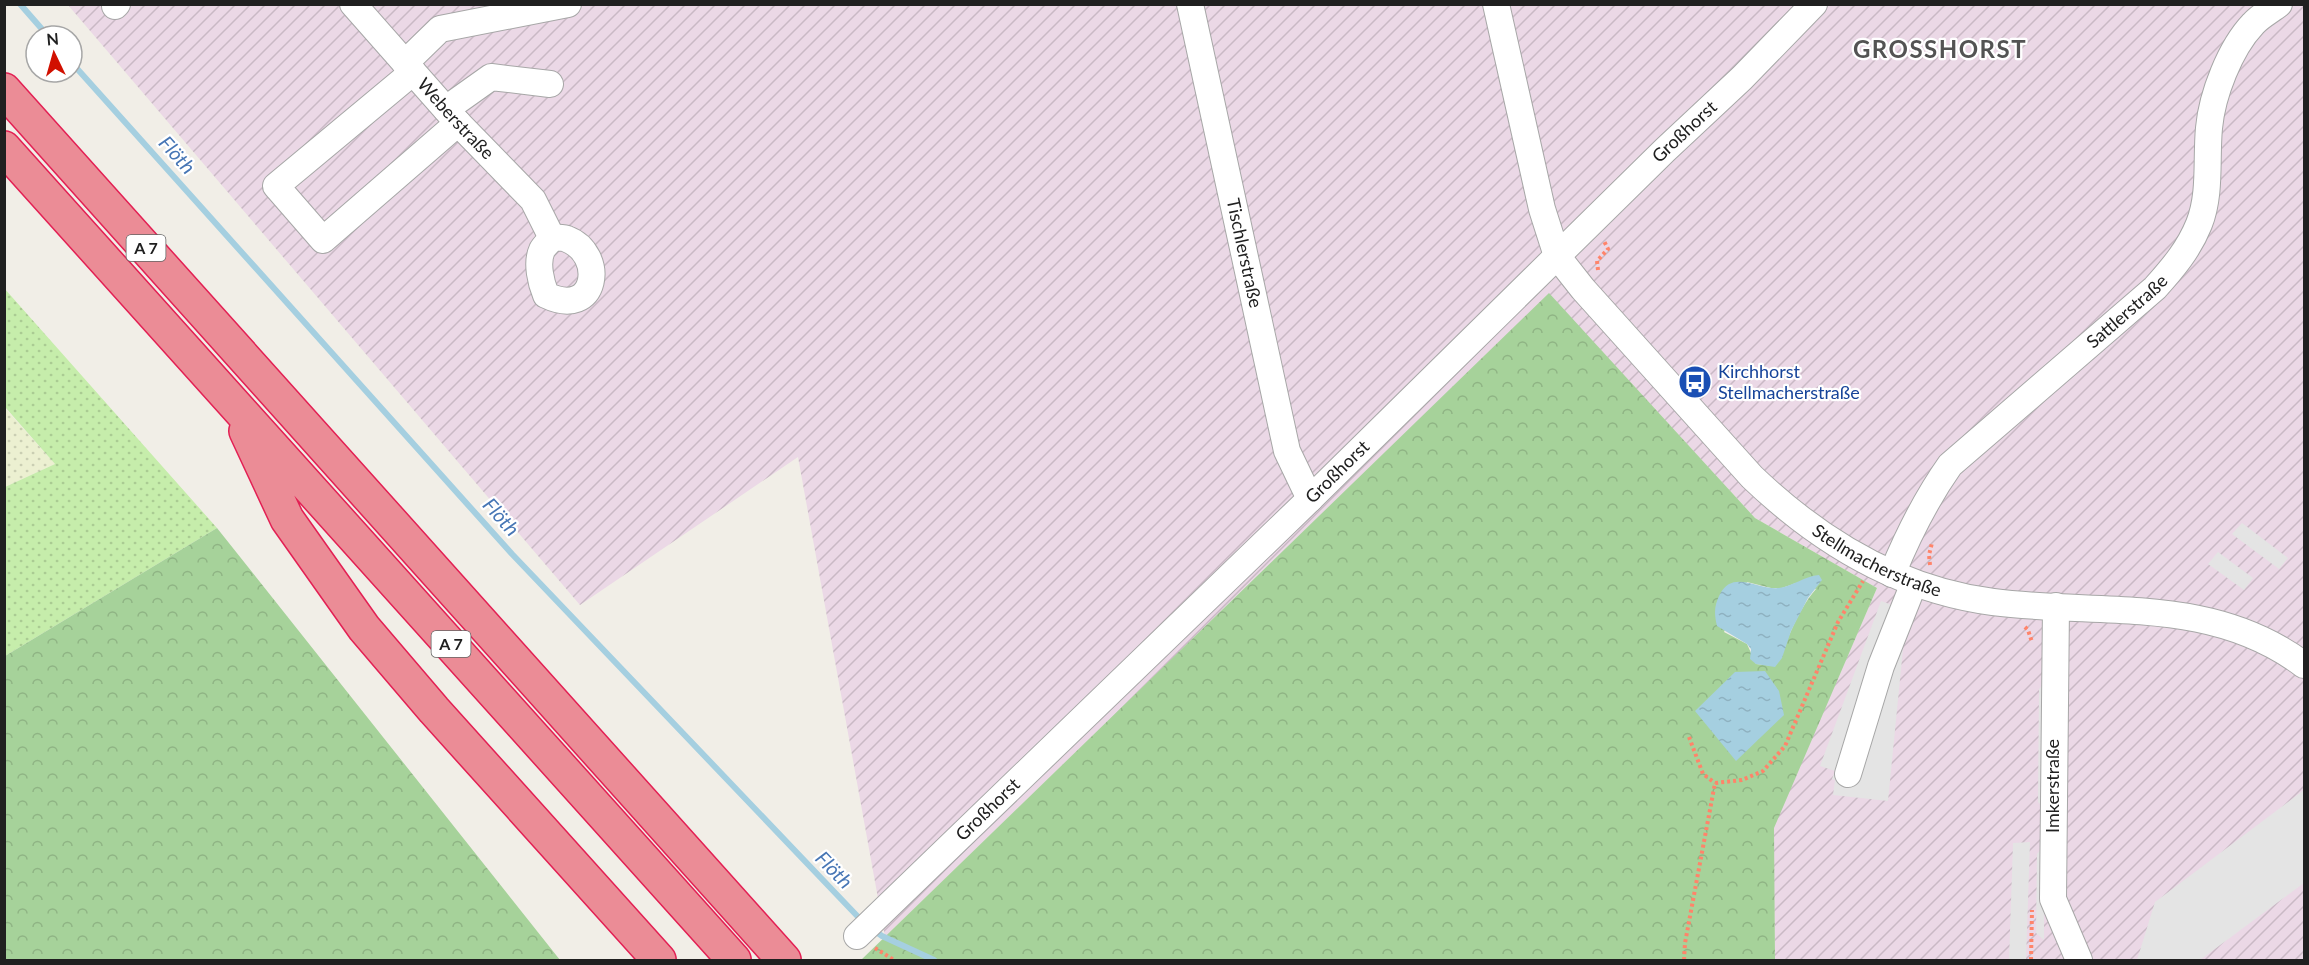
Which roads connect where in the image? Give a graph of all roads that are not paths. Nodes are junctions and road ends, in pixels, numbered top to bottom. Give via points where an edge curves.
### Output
1 (353, 4) edge
2 (568, 4) edge
3 (1190, 4) edge
4 (1496, 4) edge
5 (1814, 4) edge
6 (2279, 4) edge
7 (409, 68) junction
8 (550, 84) dead end
9 (4, 90) edge
10 (452, 116) junction
11 (4, 148) edge
12 (552, 238) dead end
13 (1557, 256) junction
14 (230, 397) junction
15 (1310, 499) junction
16 (1901, 570) junction
17 (2056, 606) junction
18 (2304, 665) edge
19 (1848, 774) dead end
20 (859, 934) dead end
21 (659, 960) edge
22 (734, 960) edge
23 (784, 960) edge
24 (2079, 960) edge

1 - 7 street, Weberstraße
2 - 7 street via 440,30
3 - 15 street, Tischlerstraße via 1287,451
4 - 13 street via 1542,209
5 - 13 street, Großhorst
6 - 16 street, Sattlerstraße via 2254,23 2234,50 2219,86 2209,126 2207,188 2200,222 2181,259 2155,288 1950,465 1930,494
7 - 10 street, Weberstraße
7 - 10 street via 276,186 322,240
8 - 10 street via 492,77
9 - 23 highway, A 7
10 - 12 street, Weberstraße via 532,200
11 - 14 highway, A 7
13 - 15 street, Großhorst
13 - 16 street, Stellmacherstraße via 1752,477 1803,522 1841,548
14 - 21 highway via 287,519 364,627
14 - 22 highway, A 7
15 - 20 street, Großhorst
16 - 17 street, Stellmacherstraße via 1993,602
16 - 19 street, Sattlerstraße via 1881,666
17 - 18 street, Stellmacherstraße via 2190,616 2253,635
17 - 24 street, Imkerstraße via 2053,899

